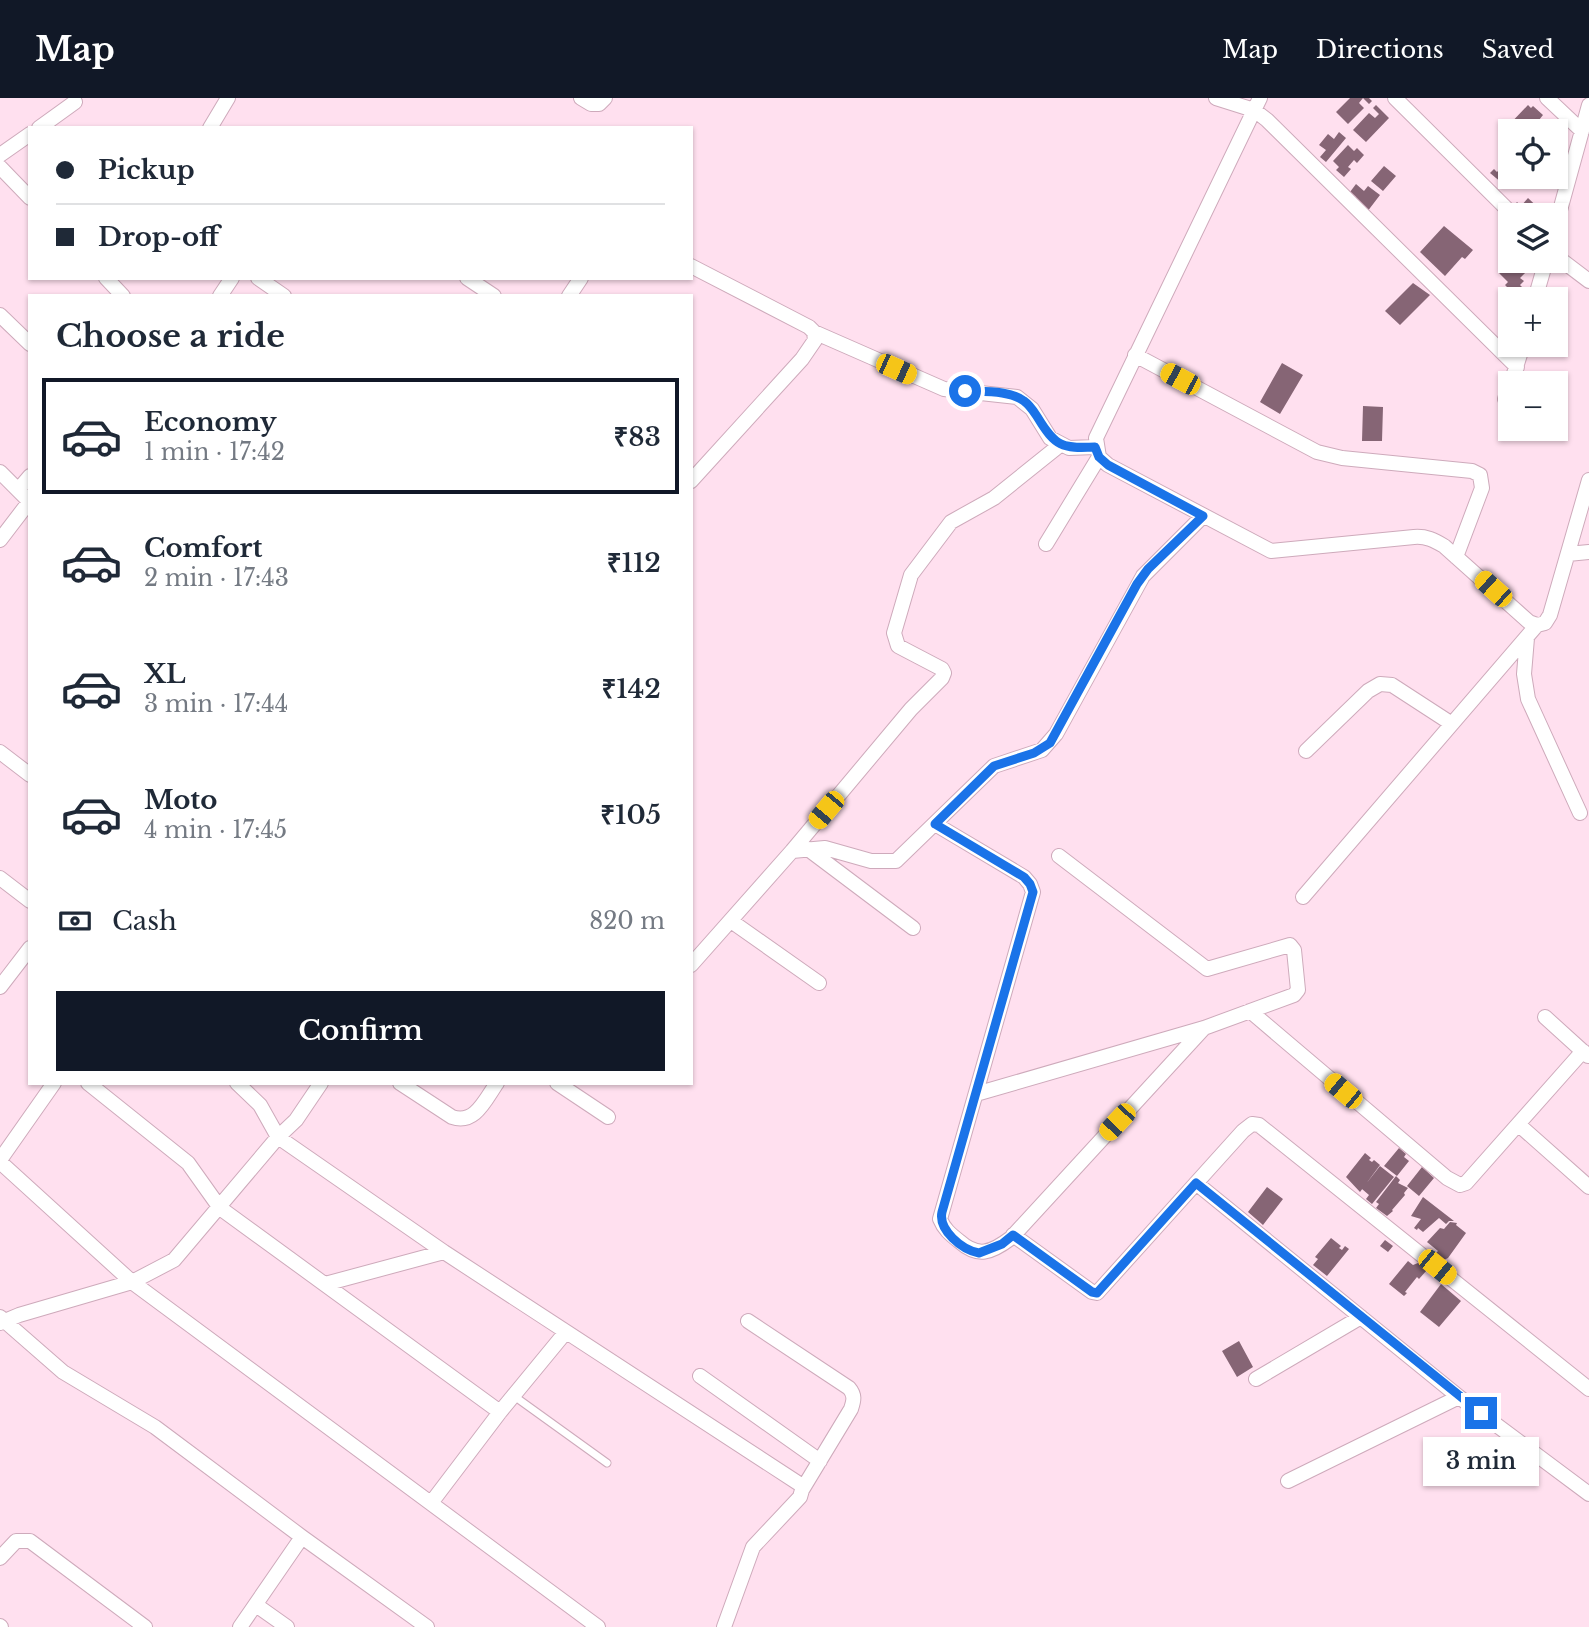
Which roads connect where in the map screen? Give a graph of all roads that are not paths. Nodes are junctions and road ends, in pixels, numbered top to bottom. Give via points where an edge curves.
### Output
1 (228, 98) edge
2 (581, 98) edge
3 (605, 98) edge
4 (1216, 98) edge
5 (1395, 98) edge
6 (1547, 98) edge
7 (75, 102) dead end
8 (1257, 104) edge
9 (1589, 105) edge
10 (42, 126) edge
11 (211, 126) edge
12 (1582, 131) junction
13 (28, 135) edge
14 (0, 155) edge
15 (0, 167) edge
16 (28, 196) edge
17 (1501, 203) edge
18 (1562, 203) edge
19 (1568, 265) edge
20 (693, 267) edge
21 (108, 280) edge
22 (261, 280) edge
23 (470, 280) edge
24 (1589, 281) edge
25 (120, 294) edge
26 (281, 294) edge
27 (491, 294) edge
28 (0, 315) edge
29 (814, 332) junction
30 (28, 342) edge
31 (1135, 355) junction
32 (1520, 357) edge
33 (1517, 367) junction
34 (1515, 371) edge
35 (1060, 445) junction
36 (1097, 452) junction
37 (0, 472) edge
38 (28, 478) edge
39 (693, 479) edge
40 (1589, 480) edge
41 (18, 491) junction
42 (28, 501) edge
43 (28, 503) edge
44 (1203, 516) junction
45 (0, 540) edge
46 (1046, 544) dead end
47 (1589, 552) edge
48 (1568, 554) junction
49 (1456, 557) junction
50 (1537, 625) junction
51 (1527, 638) junction
52 (1452, 724) junction
53 (1306, 751) dead end
54 (0, 752) edge
55 (28, 773) edge
56 (1580, 813) dead end
57 (935, 824) junction
58 (808, 849) junction
59 (793, 851) junction
60 (1059, 856) dead end
61 (0, 878) edge
62 (1303, 897) dead end
63 (28, 899) edge
64 (731, 920) junction
65 (913, 928) dead end
66 (28, 950) edge
67 (693, 960) edge
68 (819, 984) dead end
69 (0, 987) edge
70 (1250, 1011) junction
71 (1545, 1017) dead end
72 (1204, 1028) junction
73 (1586, 1054) edge
74 (53, 1085) edge
75 (90, 1085) edge
76 (239, 1085) edge
77 (320, 1085) edge
78 (403, 1085) edge
79 (496, 1085) edge
80 (561, 1085) edge
81 (976, 1094) junction
82 (608, 1117) dead end
83 (1519, 1125) junction
84 (278, 1137) junction
85 (0, 1161) edge
86 (1196, 1183) junction
87 (1589, 1187) edge
88 (220, 1208) junction
89 (1013, 1235) junction
90 (444, 1252) junction
91 (132, 1282) junction
92 (325, 1284) junction
93 (1361, 1317) junction
94 (2, 1321) edge
95 (748, 1321) dead end
96 (565, 1333) junction
97 (700, 1376) dead end
98 (1256, 1379) dead end
99 (1589, 1389) edge
100 (514, 1396) junction
101 (1459, 1397) junction
102 (500, 1412) junction
103 (820, 1461) junction
104 (607, 1463) dead end
105 (1288, 1481) dead end
106 (802, 1490) junction
107 (1589, 1494) edge
108 (432, 1503) junction
109 (302, 1537) junction
110 (0, 1558) edge
111 (256, 1605) junction
112 (145, 1627) edge
113 (240, 1627) edge
114 (287, 1627) edge
115 (427, 1627) edge
116 (598, 1627) edge
117 (724, 1627) edge

1 - 11 street
2 - 3 street via 599,104
4 - 8 street
5 - 17 street
6 - 12 street
7 - 10 street
8 - 31 street
8 - 33 street via 1267,120
9 - 12 street
12 - 18 street
13 - 14 street
15 - 16 street
19 - 24 street
20 - 29 street
21 - 25 street
22 - 26 street
23 - 27 street
28 - 30 street
29 - 35 street via 944,389 1017,397
29 - 39 street via 810,349
31 - 36 street via 1096,438
31 - 49 street via 1317,452 1480,475 1482,488
32 - 33 street
33 - 34 street
35 - 36 street
35 - 59 street via 994,498 951,522 911,575 895,641 942,669 942,678
36 - 44 street via 1108,465
36 - 46 street
37 - 41 street
38 - 41 street
40 - 48 street
41 - 42 street
43 - 45 street
44 - 49 street via 1271,551 1424,537
44 - 57 street via 1137,584 1050,743 994,766
47 - 48 street
48 - 50 street via 1550,615
49 - 50 street
50 - 51 street
51 - 52 street
51 - 56 street via 1524,674 1528,699
52 - 53 street via 1392,685 1380,684
52 - 62 street
54 - 55 street
57 - 58 street via 896,861 877,862 825,848
57 - 81 street via 1024,877 1033,892
58 - 59 street
58 - 65 street
59 - 64 street
60 - 70 street via 1207,969 1293,946 1297,992
61 - 63 street
64 - 67 street
64 - 68 street
66 - 69 street
70 - 72 street
70 - 83 street via 1453,1183 1466,1183
71 - 73 street
72 - 81 street
72 - 89 street
73 - 83 street
74 - 85 street
75 - 88 street via 188,1163
76 - 84 street via 260,1104
77 - 84 street
78 - 79 street via 461,1120 477,1111
80 - 82 street
81 - 89 street via 940,1219 947,1232 974,1252 984,1252
83 - 87 street
84 - 88 street
84 - 90 street
85 - 91 street
86 - 89 street via 1097,1293
86 - 93 street
86 - 99 street via 1243,1131 1259,1125
88 - 91 street via 174,1260
88 - 92 street
90 - 92 street
90 - 96 street
91 - 94 street
91 - 108 street
92 - 102 street
93 - 98 street
93 - 101 street
94 - 109 street via 63,1372 155,1427
95 - 103 street via 854,1393 851,1409
96 - 100 street
96 - 106 street via 796,1480
97 - 103 street
100 - 102 street
100 - 104 lane
101 - 105 street
101 - 107 street
102 - 108 street
103 - 106 street
106 - 117 street via 753,1547
108 - 116 street
109 - 111 street
109 - 115 street
110 - 112 street via 16,1541 30,1541
111 - 113 street
111 - 114 street

